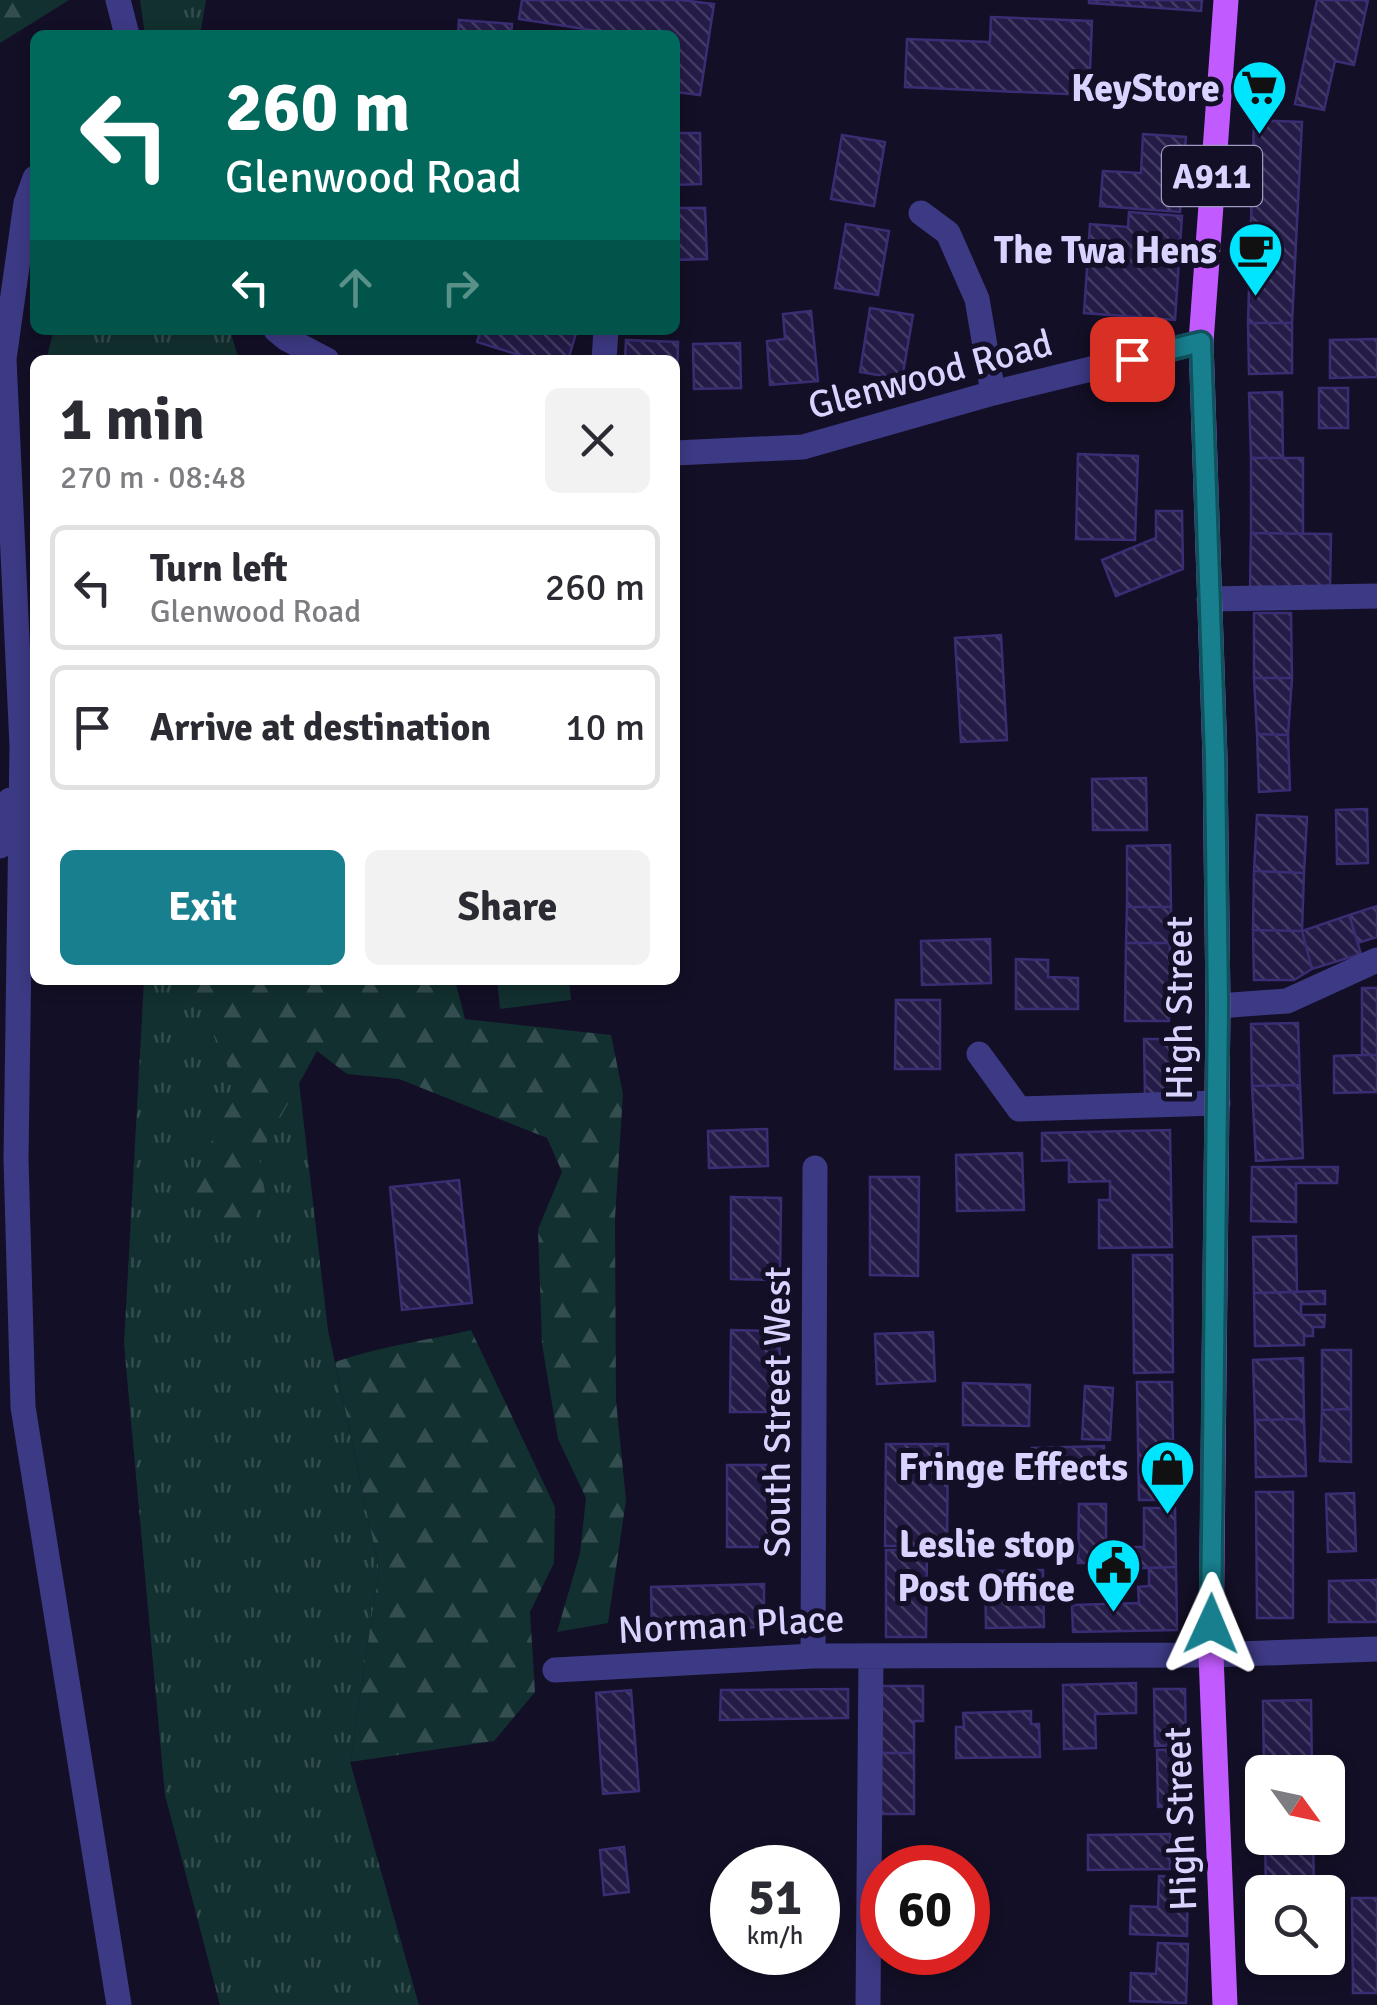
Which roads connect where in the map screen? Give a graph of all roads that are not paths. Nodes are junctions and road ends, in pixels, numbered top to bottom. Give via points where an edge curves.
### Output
1 (118, 0) edge
2 (1225, 5) edge
3 (126, 30) edge
4 (30, 192) edge
5 (922, 213) dead end
6 (282, 335) edge
7 (1201, 342) junction
8 (317, 355) edge
9 (993, 394) junction
10 (680, 453) edge
11 (1377, 596) edge
12 (1210, 599) junction
13 (22, 746) junction
14 (0, 846) edge
15 (1377, 960) edge
16 (1218, 1006) junction
17 (979, 1054) dead end
18 (1218, 1103) junction
19 (815, 1168) dead end
20 (1377, 1649) edge
21 (1210, 1655) junction
22 (813, 1656) junction
23 (872, 1656) junction
24 (555, 1670) dead end
25 (119, 2005) edge
26 (868, 2005) edge
27 (1225, 2005) edge

1 - 3 street
2 - 7 main road, High Street / A911
4 - 13 street via 4,359
5 - 9 street via 948,232 978,299
6 - 8 street
7 - 9 street, Glenwood Road
7 - 12 main road, High Street / A911
9 - 10 street, Glenwood Road via 804,447
11 - 12 street
12 - 16 main road, High Street / A911
13 - 14 street
13 - 25 street via 16,1159 23,1407
15 - 16 street via 1287,1001
16 - 18 main road, High Street / A911
17 - 18 street via 1018,1109
18 - 21 main road, High Street / A911
19 - 22 street, South Street West
20 - 21 street, Norman Place
21 - 23 street, Norman Place
21 - 27 main road, High Street / A911
22 - 23 street, Norman Place
22 - 24 street, Norman Place
23 - 26 street

